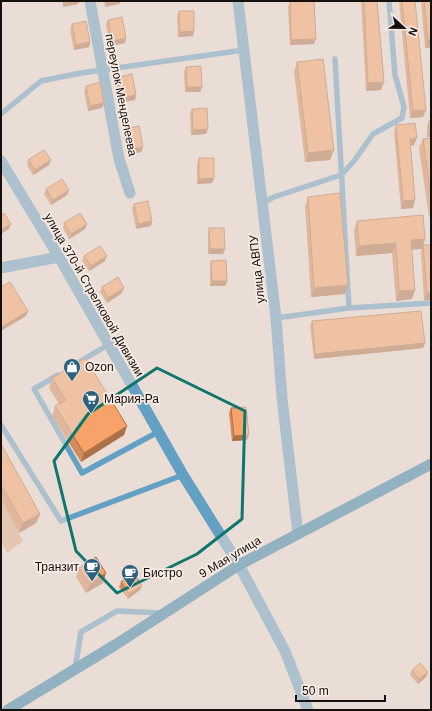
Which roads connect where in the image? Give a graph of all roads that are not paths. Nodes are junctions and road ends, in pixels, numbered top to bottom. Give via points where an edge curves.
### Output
1 (90, 1) edge
2 (238, 1) edge
3 (389, 1) edge
4 (244, 50) junction
5 (335, 58) dead end
6 (103, 69) junction
7 (1, 114) edge
8 (1, 161) edge
9 (341, 175) junction
10 (130, 192) dead end
11 (263, 203) junction
12 (58, 257) junction
13 (1, 268) edge
14 (431, 303) edge
15 (349, 308) junction
16 (276, 318) junction
17 (108, 345) junction
18 (74, 365) edge
19 (61, 373) edge
20 (1, 424) edge
21 (158, 432) junction
22 (431, 464) edge
23 (182, 475) junction
24 (298, 534) junction
25 (239, 565) junction
26 (165, 613) junction
27 (75, 670) junction
28 (8, 710) edge
29 (308, 710) edge

1 - 6 street, переулок Менделеева
2 - 4 street, улица АВПУ
3 - 9 lane via 395,75 404,108 402,118 373,134
4 - 6 lane
4 - 11 street, улица АВПУ
5 - 9 lane
6 - 7 lane via 41,81
6 - 10 street, переулок Менделеева via 119,160
8 - 12 street, улица 370-й Стрелковой Дивизии
9 - 11 lane
9 - 15 lane
11 - 16 street, улица АВПУ
12 - 13 street
12 - 17 street, улица 370-й Стрелковой Дивизии
14 - 15 lane
15 - 16 lane
16 - 24 street, улица АВПУ via 282,398
17 - 18 lane
17 - 21 street, улица 370-й Стрелковой Дивизии
19 - 21 lane via 34,389 82,473
20 - 23 lane via 61,521
21 - 23 street, улица 370-й Стрелковой Дивизии
22 - 24 main road, 9 Мая улица
23 - 25 street, улица 370-й Стрелковой Дивизии
24 - 25 main road, 9 Мая улица
25 - 26 main road, 9 Мая улица
25 - 29 street, улица 370-й Стрелковой Дивизии via 285,651
26 - 27 main road, 9 Мая улица
26 - 27 lane via 117,611 81,632
27 - 28 main road, 9 Мая улица

